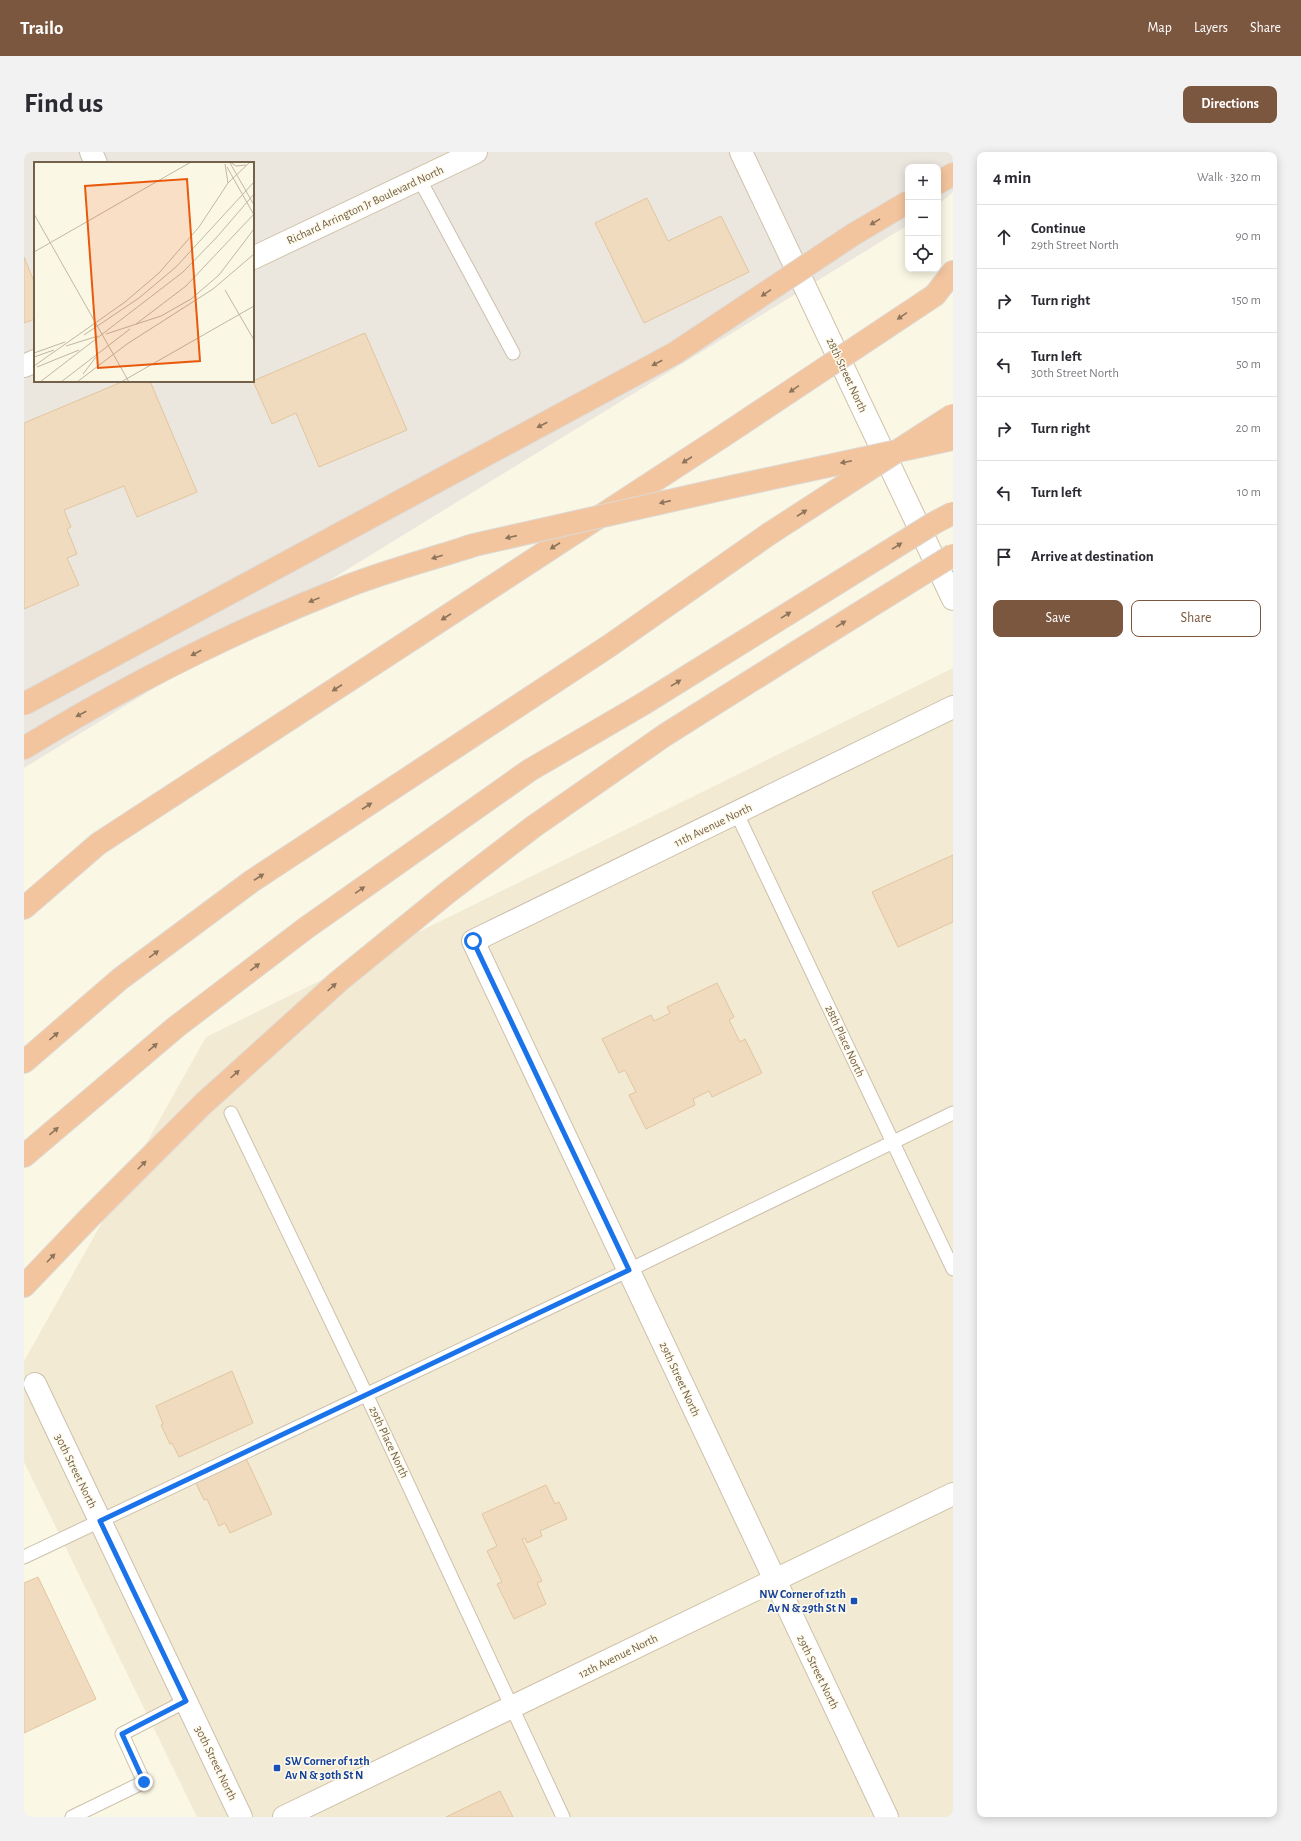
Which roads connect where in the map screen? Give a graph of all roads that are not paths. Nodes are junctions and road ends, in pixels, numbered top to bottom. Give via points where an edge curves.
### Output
1 (91, 152) edge
2 (476, 152) edge
3 (741, 152) edge
4 (96, 162) edge
5 (953, 174) edge
6 (420, 180) junction
7 (941, 182) edge
8 (905, 204) edge
9 (254, 258) edge
10 (953, 272) edge
11 (953, 283) edge
12 (935, 295) junction
13 (513, 353) dead end
14 (34, 361) edge
15 (24, 366) edge
16 (953, 415) edge
17 (953, 439) edge
18 (953, 513) edge
19 (953, 555) edge
20 (953, 599) edge
21 (24, 704) edge
22 (953, 707) edge
23 (24, 748) edge
24 (737, 814) junction
25 (24, 908) edge
26 (473, 941) joint
27 (24, 1062) edge
28 (231, 1113) dead end
29 (953, 1113) edge
30 (893, 1142) junction
31 (24, 1156) edge
32 (953, 1269) edge
33 (629, 1270) junction
34 (24, 1286) edge
35 (35, 1384) dead end
36 (366, 1394) junction
37 (953, 1494) edge
38 (100, 1521) junction
39 (24, 1557) edge
40 (774, 1580) junction
41 (186, 1701) junction
42 (512, 1707) junction
43 (72, 1817) edge
44 (242, 1817) edge
45 (284, 1817) edge
46 (563, 1817) edge
47 (888, 1817) edge

1 - 4 street
2 - 6 street, Richard Arrington Jr Boulevard North
3 - 20 street, 28th Street North
5 - 7 highway
6 - 9 street, Richard Arrington Jr Boulevard North
6 - 13 lane
8 -> 21 highway, bridge via 854,234 675,353
10 - 12 highway
11 - 12 highway
12 -> 25 highway, bridge via 98,844
14 - 15 street
27 -> 16 highway, bridge via 120,979 252,881 609,646 770,534
17 -> 23 highway, bridge via 731,486 474,545 350,586 272,617 208,647 66,722
31 -> 18 highway, bridge via 176,1027 306,928 530,770
34 -> 19 highway, bridge via 203,1104 339,981 447,893 533,827 665,735
22 - 24 street, 11th Avenue North
24 - 26 street, 11th Avenue North
24 - 30 lane, 28th Place North
26 - 33 street, 29th Street North
28 - 36 lane, 29th Place North
29 - 30 lane
30 - 32 lane, 28th Place North
30 - 33 lane
33 - 36 lane
33 - 40 street, 29th Street North
35 - 38 street, 30th Street North
36 - 38 lane
36 - 42 lane, 29th Place North
37 - 40 street, 12th Avenue North
38 - 39 lane
38 - 41 street, 30th Street North
40 - 42 street, 12th Avenue North
40 - 47 street, 29th Street North
41 - 43 lane via 122,1734 144,1782
41 - 44 street, 30th Street North
42 - 45 street, 12th Avenue North
42 - 46 lane, 29th Place North

